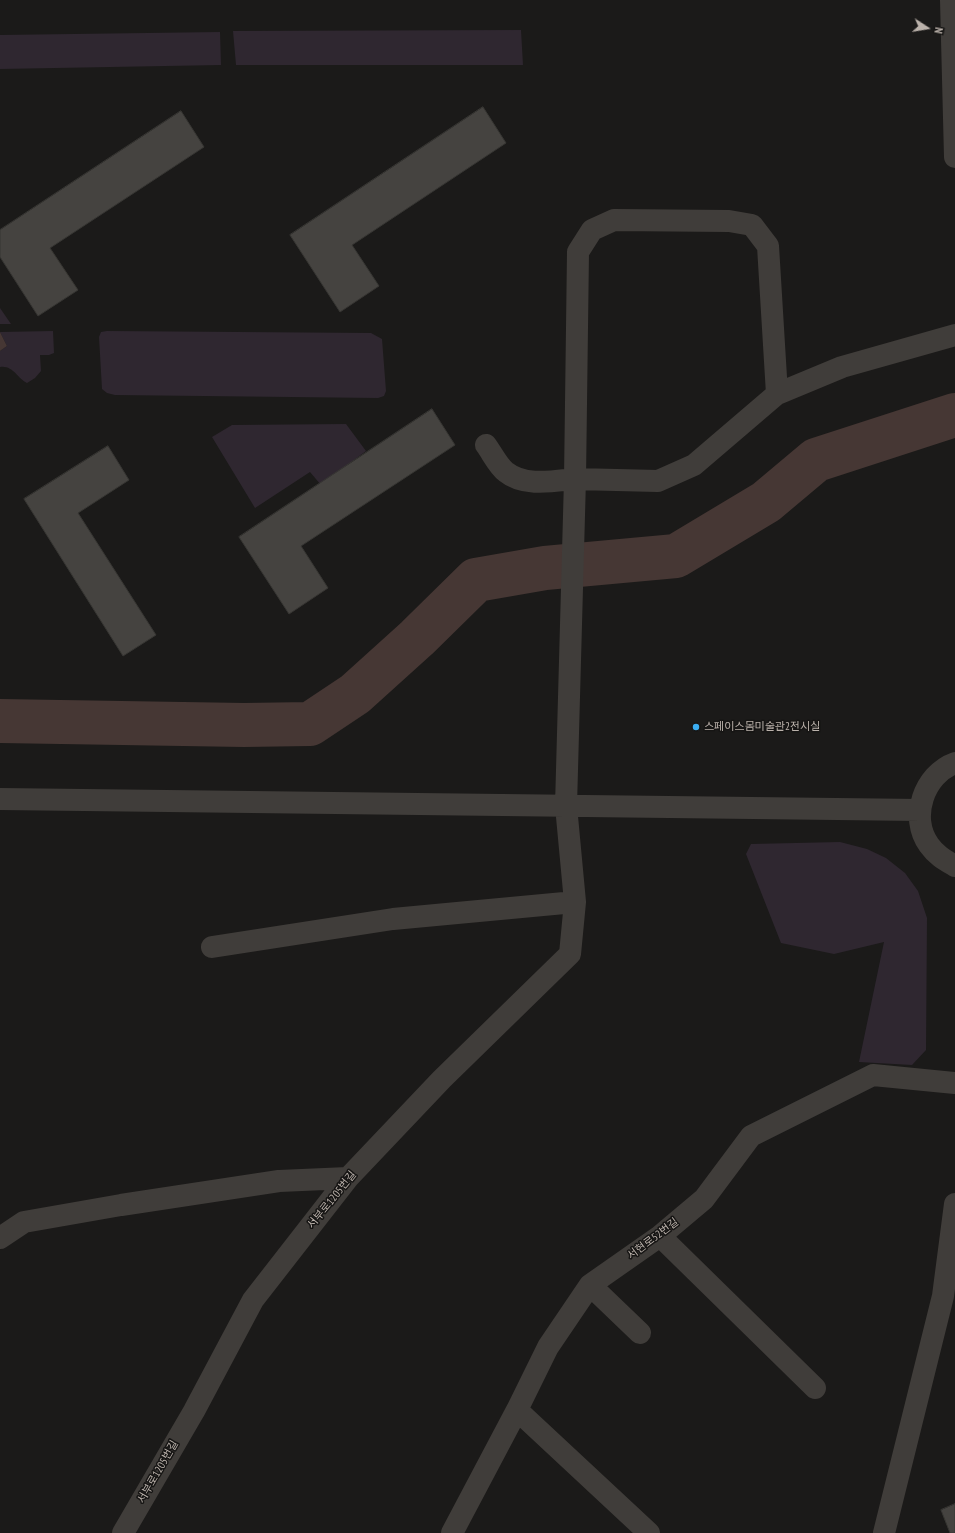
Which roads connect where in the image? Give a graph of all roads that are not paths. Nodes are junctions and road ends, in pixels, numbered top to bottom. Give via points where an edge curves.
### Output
1 (951, 0) edge
2 (955, 157) edge
3 (955, 335) edge
4 (777, 394) junction
5 (486, 444) dead end
6 (575, 479) junction
7 (955, 763) edge
8 (0, 799) edge
9 (566, 806) junction
10 (920, 810) junction
11 (955, 866) edge
12 (576, 902) junction
13 (212, 947) dead end
14 (955, 1083) edge
15 (348, 1178) junction
16 (955, 1204) edge
17 (660, 1236) junction
18 (0, 1238) edge
19 (590, 1285) junction
20 (640, 1333) dead end
21 (815, 1388) dead end
22 (517, 1410) junction
23 (123, 1533) edge
24 (452, 1533) edge
25 (649, 1533) edge
26 (884, 1533) edge

1 - 2 street
3 - 4 street via 842,367
4 - 6 street via 694,465 658,481
4 - 6 street, 서부로1205번길 via 768,246 752,225 729,221 614,220 592,230 578,252
5 - 6 street via 505,472 519,480
6 - 9 street, 서부로1205번길
7 - 10 street via 934,777 924,792
8 - 9 street
9 - 10 street
9 - 12 street, 서부로1205번길
10 - 11 street via 921,828 928,845 941,858
12 - 13 street via 393,919
12 - 15 street, 서부로1205번길 via 570,954 442,1079
14 - 17 street, 서현로52번길 via 873,1075 751,1136 704,1199
15 - 18 street via 279,1181 121,1205 24,1222
15 - 23 street, 서부로1205번길 via 253,1300 194,1411
16 - 26 street via 943,1296
17 - 19 street, 서현로52번길
17 - 21 street
19 - 20 street
19 - 22 street, 서현로52번길 via 548,1347
22 - 24 street, 서현로52번길
22 - 25 street

